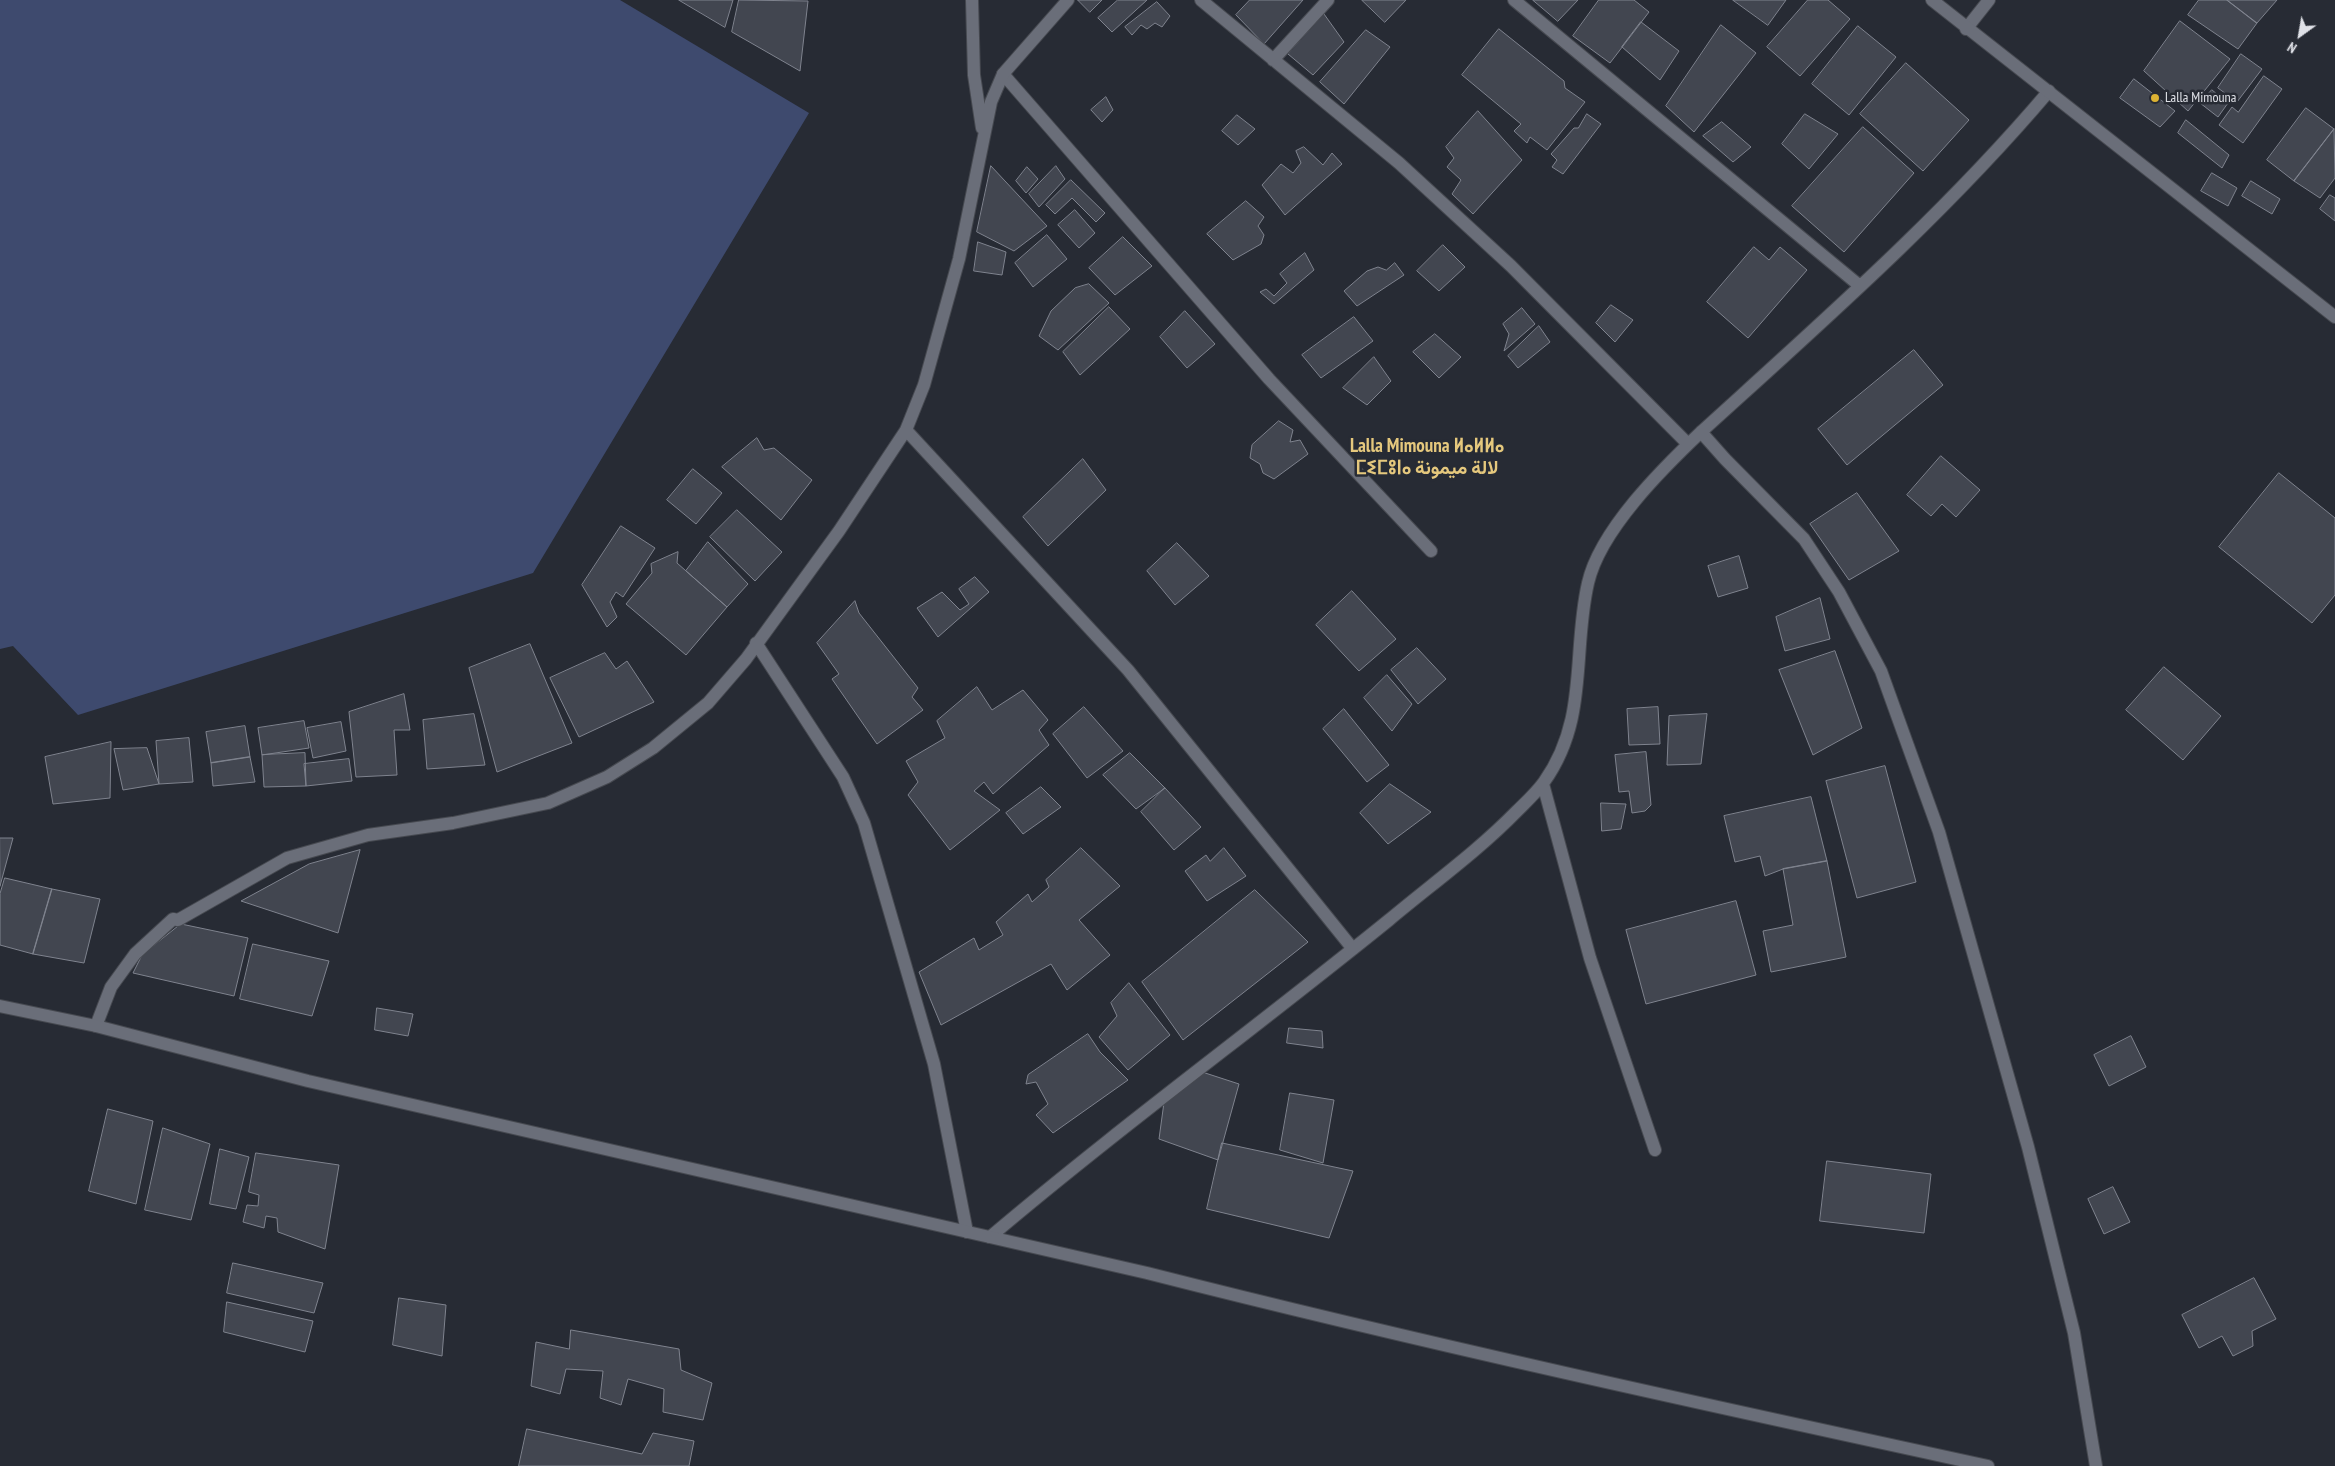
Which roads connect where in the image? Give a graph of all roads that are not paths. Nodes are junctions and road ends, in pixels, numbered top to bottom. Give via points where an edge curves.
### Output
1 (972, 0) edge
2 (1068, 0) edge
3 (1201, 0) edge
4 (1328, 0) edge
5 (1514, 0) edge
6 (1932, 0) edge
7 (1989, 0) edge
8 (1966, 29) junction
9 (1273, 60) junction
10 (1004, 74) junction
11 (2049, 91) junction
12 (983, 135) junction
13 (1860, 286) junction
14 (2335, 317) edge
15 (906, 430) junction
16 (1701, 432) junction
17 (1688, 444) junction
18 (1431, 551) dead end
19 (756, 644) junction
20 (1543, 784) junction
21 (1353, 949) junction
22 (0, 1006) edge
23 (96, 1026) junction
24 (1655, 1150) dead end
25 (966, 1232) junction
26 (990, 1237) junction
27 (1988, 1466) edge
28 (2096, 1466) edge

1 - 12 street via 974,75
2 - 10 street
3 - 9 street
4 - 9 street
5 - 13 street
6 - 8 street
7 - 8 street
8 - 11 street
9 - 17 street via 1399,163 1497,253
10 - 12 street via 991,102
10 - 18 street via 1269,379
11 - 13 street via 2004,144 1944,206
11 - 14 street
12 - 15 street via 959,259 924,385
13 - 16 street
15 - 19 street via 839,531
15 - 21 street via 1128,670
16 - 17 street
16 - 28 street via 1804,539 1839,592 1881,671 1939,832 2028,1147 2074,1332
17 - 20 street via 1629,510 1605,544 1588,581 1573,716 1562,754
19 - 23 street via 708,703 653,748 607,777 548,803 453,823 368,835 287,858 178,920 173,918 135,954 111,987
19 - 25 street via 843,777 864,823 934,1064
20 - 21 street via 1491,837
20 - 24 street via 1590,958
21 - 26 street via 1074,1165
22 - 23 street
23 - 25 street via 308,1081
25 - 26 street
26 - 27 street via 1611,1384

